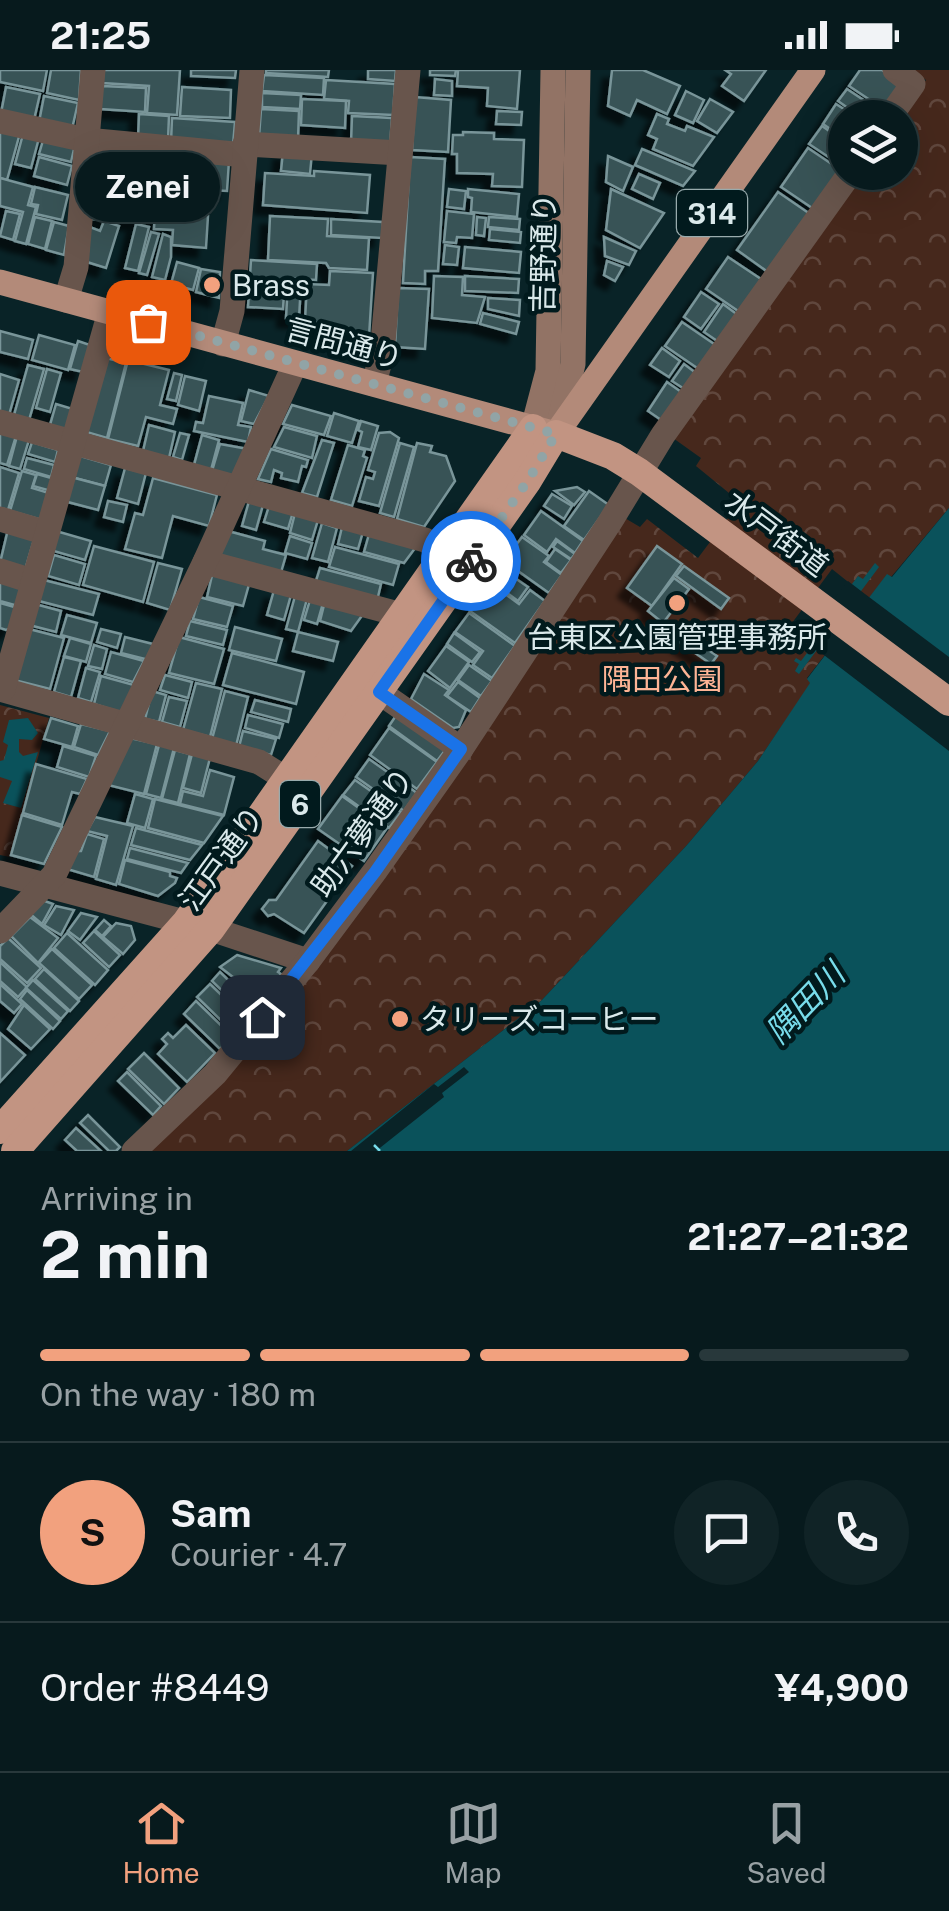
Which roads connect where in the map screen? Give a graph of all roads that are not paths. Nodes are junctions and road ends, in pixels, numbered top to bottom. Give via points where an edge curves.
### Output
1 (93, 70) edge
2 (252, 70) edge
3 (408, 70) edge
4 (553, 70) edge
5 (578, 70) edge
6 (813, 70) edge
7 (896, 70) edge
8 (902, 100) edge
9 (0, 120) edge
10 (86, 140) junction
11 (245, 150) junction
12 (400, 153) junction
13 (837, 190) edge
14 (0, 282) edge
15 (66, 300) junction
16 (110, 312) junction
17 (223, 344) junction
18 (610, 356) junction
19 (295, 364) junction
20 (374, 384) junction
21 (568, 394) junction
22 (0, 422) edge
23 (544, 431) junction
24 (72, 442) junction
25 (639, 472) junction
26 (239, 488) junction
27 (0, 519) edge
28 (47, 533) junction
29 (446, 552) junction
30 (205, 562) junction
31 (0, 571) edge
32 (32, 581) junction
33 (402, 615) junction
34 (9, 638) edge
35 (2, 689) edge
36 (379, 692) junction
37 (949, 702) edge
38 (127, 724) junction
39 (461, 749) junction
40 (286, 779) junction
41 (0, 873) edge
42 (45, 884) junction
43 (198, 926) junction
44 (0, 931) edge
45 (308, 961) junction
46 (0, 1130) edge
47 (15, 1151) edge
48 (134, 1151) edge

1 - 10 street
2 - 11 street
3 - 12 street
4 - 23 main road, 吉野通り
5 - 21 main road, 吉野通り
6 - 18 main road, 314
7 - 8 street via 913,84
9 - 10 street
10 - 11 street
10 - 15 street via 76,266
11 - 12 street
11 - 17 street via 232,311
12 - 20 street
13 - 25 street, 助六夢通り
14 - 15 main road, 言問通り
15 - 16 main road, 言問通り
16 - 17 main road, 言問通り
16 - 24 street
17 - 19 main road, 言問通り
18 - 21 main road, 314
18 - 23 main road, 314
19 - 20 main road, 言問通り
19 - 26 street
20 - 23 main road, 言問通り
21 - 23 main road, 吉野通り
22 - 24 street
23 - 25 highway, 水戸街道
23 - 29 highway, 江戸通り / 6
23 - 36 highway, 江戸通り / 6 via 527,482
24 - 26 street
24 - 28 street
25 - 37 highway, 水戸街道
25 - 39 street, 助六夢通り
26 - 29 street
26 - 30 street
27 - 28 street
28 - 32 street
29 - 33 highway, 江戸通り / 6
30 - 33 street
30 - 38 street
31 - 32 street
32 - 34 street
33 - 40 highway, 江戸通り / 6
34 - 35 street
35 - 38 street
36 - 39 street
36 - 43 highway, 江戸通り / 6
38 - 40 street via 259,762
38 - 42 street
39 - 45 street, 助六夢通り
40 - 43 highway, 江戸通り / 6
41 - 42 street
42 - 43 street
42 - 44 street
43 - 45 street
43 - 46 highway, 江戸通り / 6
43 - 47 highway, 江戸通り / 6
45 - 48 street, 助六夢通り via 214,1074

